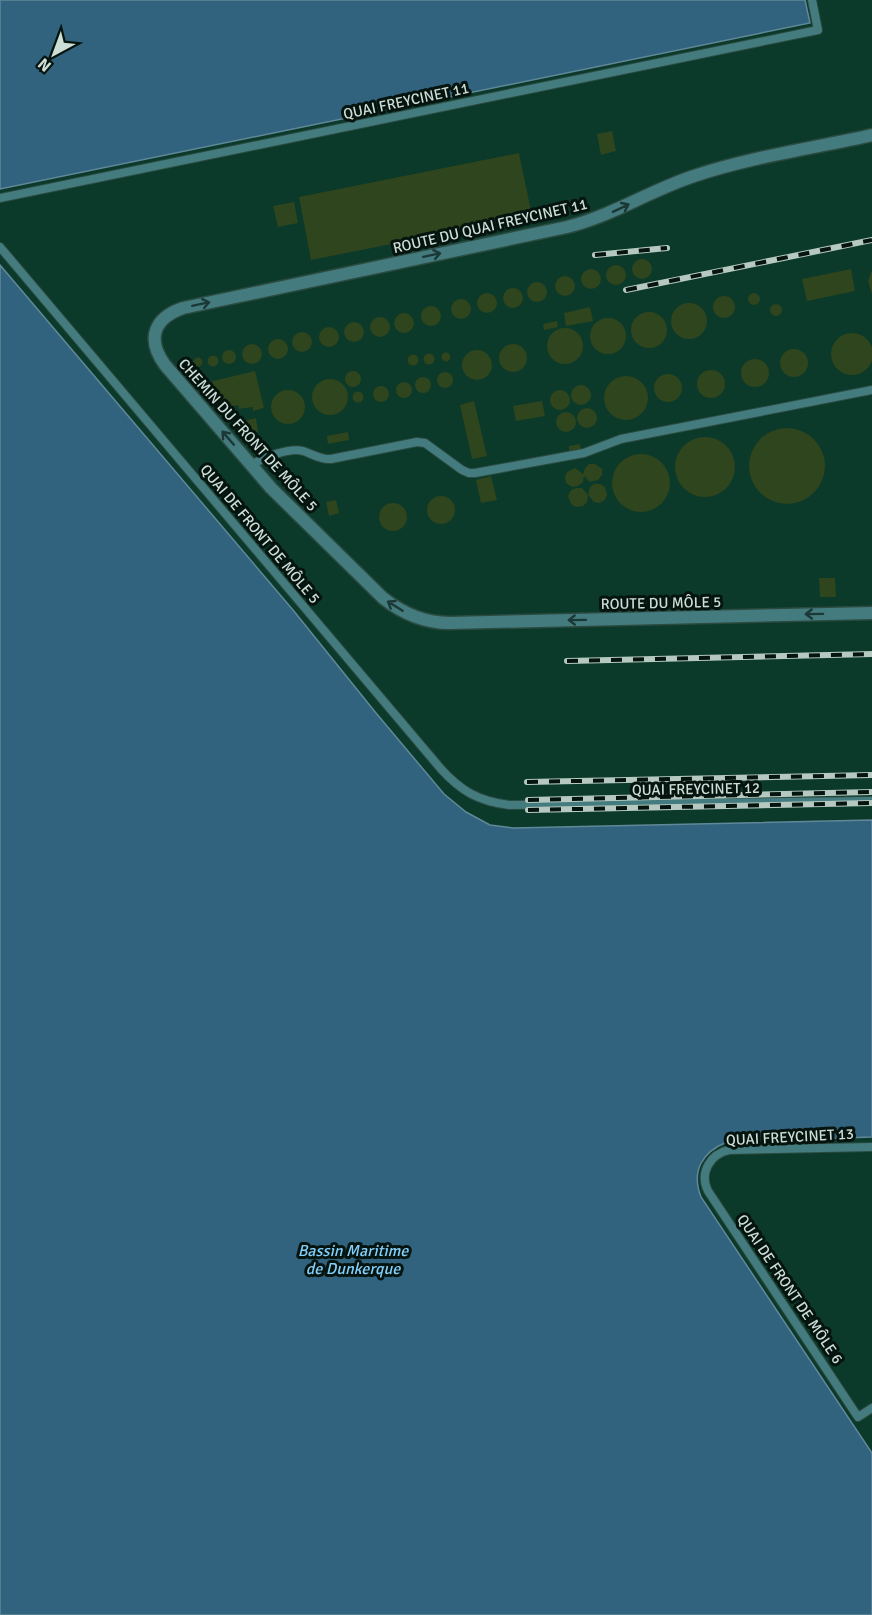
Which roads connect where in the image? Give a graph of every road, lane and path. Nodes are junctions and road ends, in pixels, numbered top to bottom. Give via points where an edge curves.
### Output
1 (812, 0) edge
2 (872, 135) edge
3 (0, 198) edge
4 (0, 248) edge
5 (155, 334) joint
6 (872, 390) edge
7 (251, 465) junction
8 (872, 613) edge
9 (450, 623) joint
10 (872, 801) edge
11 (520, 805) joint
12 (872, 1147) edge
13 (711, 1160) joint
14 (872, 1408) edge

1 - 3 lane, QUAI FREYCINET 11 via 818,30
5 -> 2 street, ROUTE DU QUAI FREYCINET 11 via 165,316 183,308 567,227 715,170
4 - 11 lane, QUAI DE FRONT DE MÔLE 5 via 453,783 483,800
7 -> 5 street, CHEMIN DU FRONT DE MÔLE 5 via 161,359
6 - 7 lane via 621,438 584,453 474,473 417,442 331,459 294,450
9 -> 7 street, CHEMIN DU FRONT DE MÔLE 5 via 416,617 383,598
8 -> 9 street, ROUTE DU MÔLE 5
10 - 11 lane, QUAI FREYCINET 12
12 - 13 lane, QUAI FREYCINET 13 via 729,1150
13 - 14 lane, QUAI DE FRONT DE MÔLE 6 via 704,1178 708,1191 858,1417

